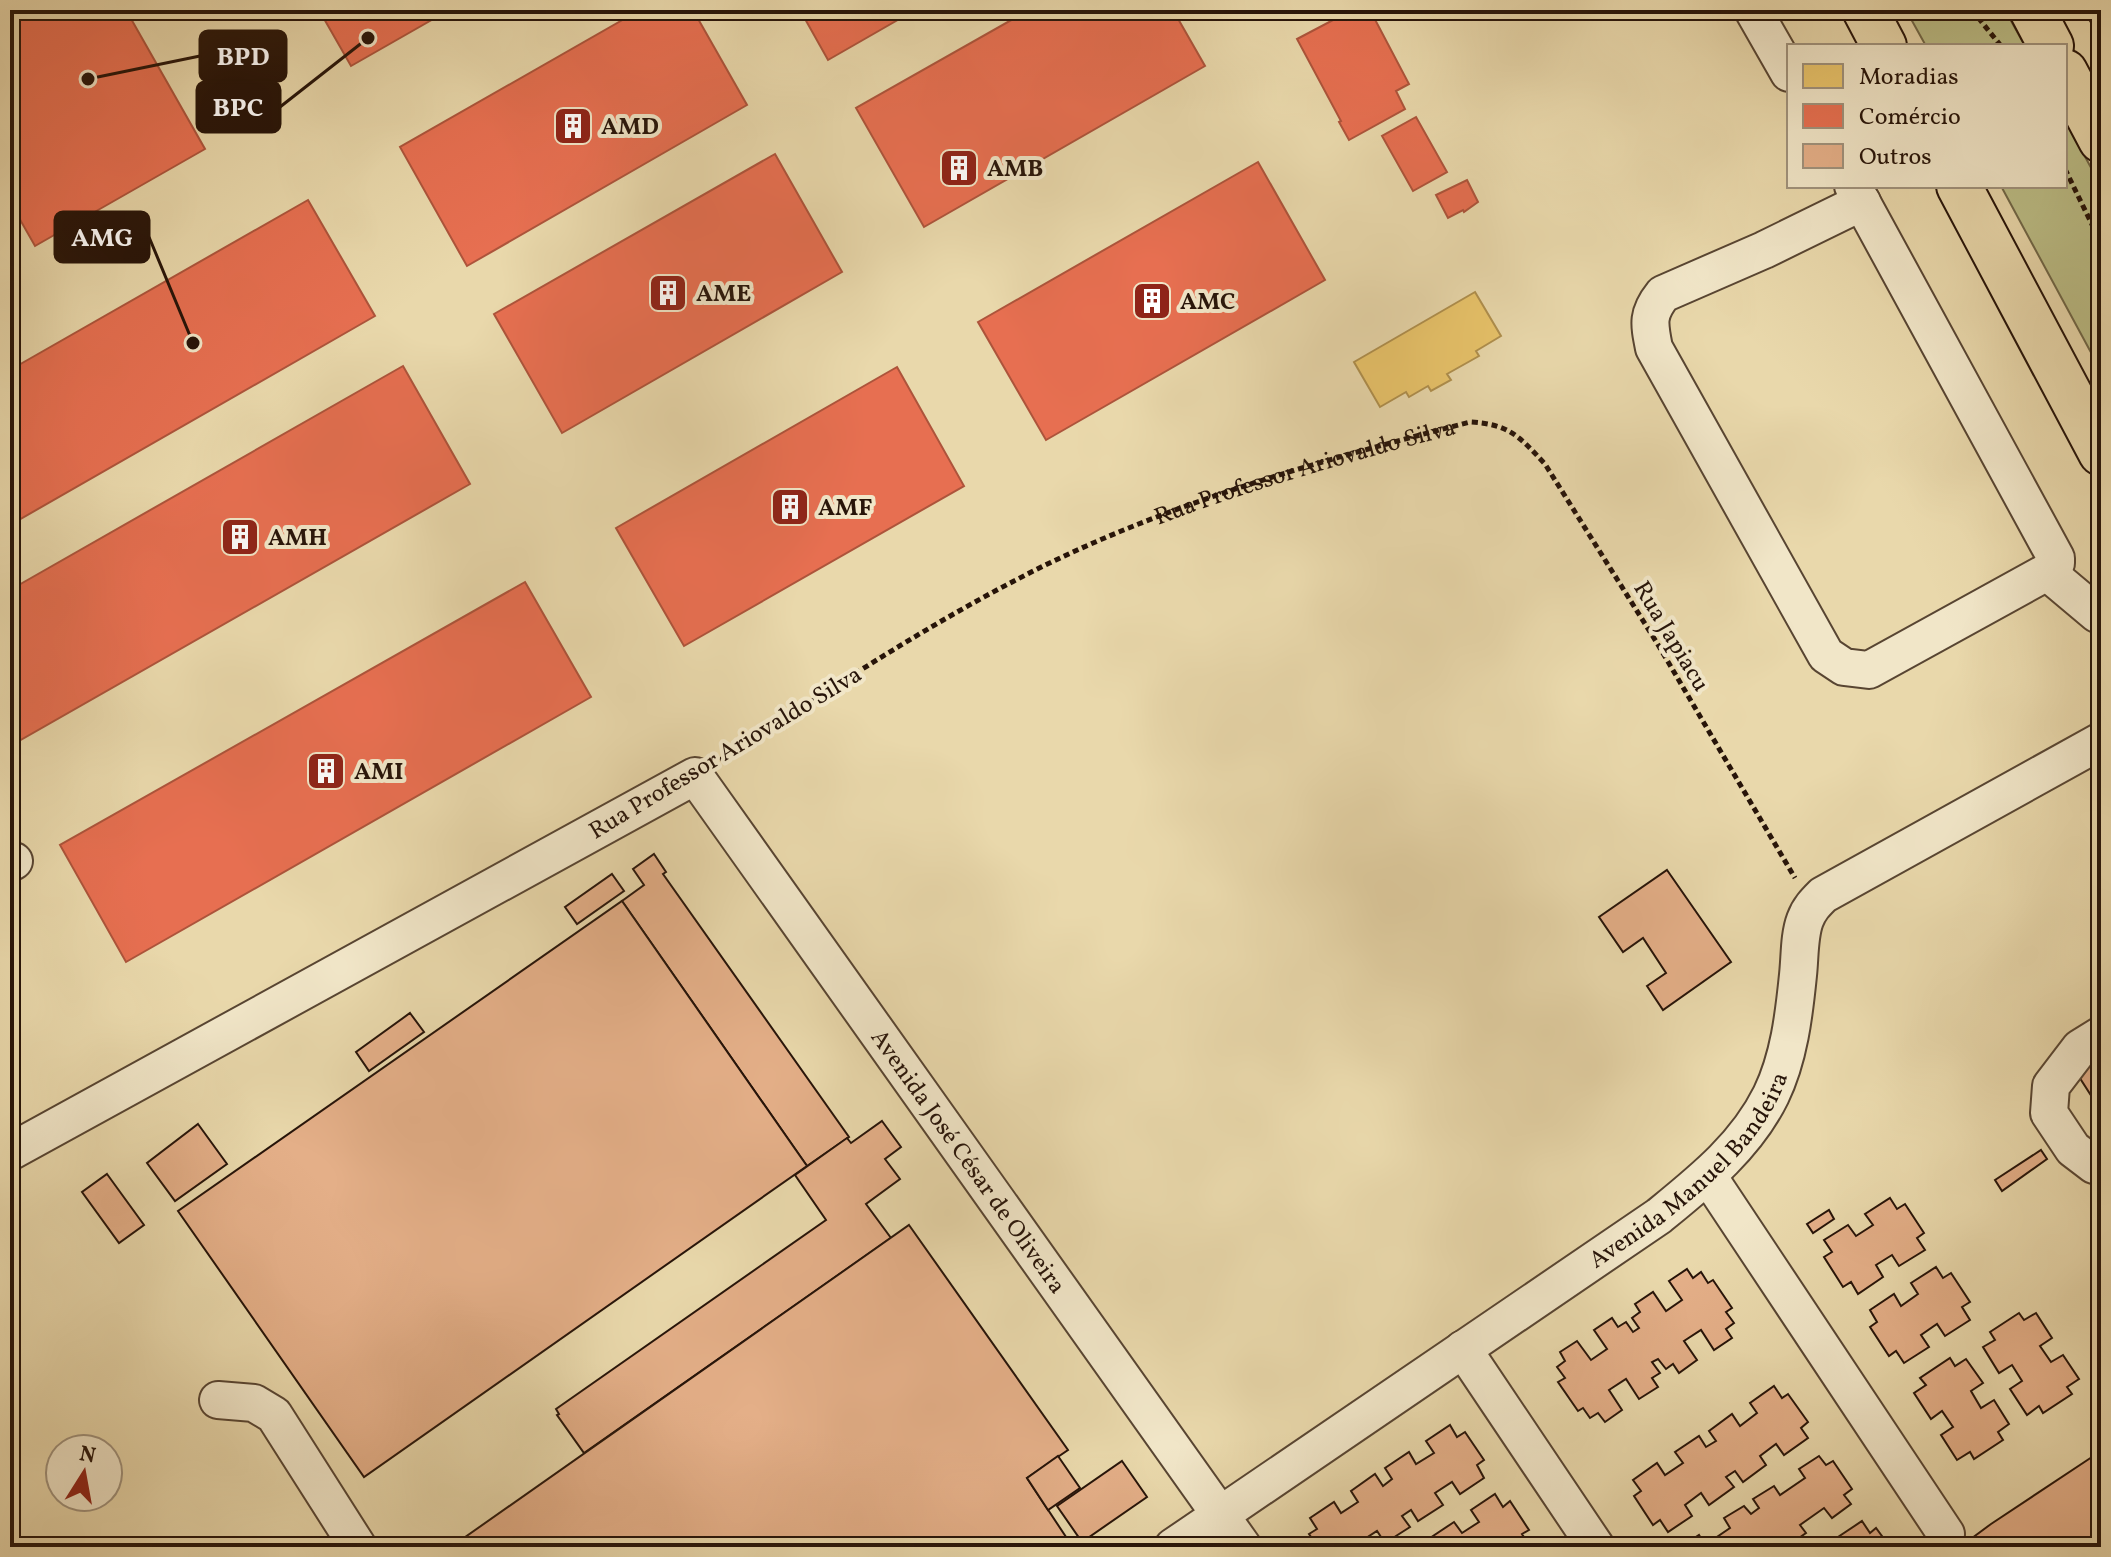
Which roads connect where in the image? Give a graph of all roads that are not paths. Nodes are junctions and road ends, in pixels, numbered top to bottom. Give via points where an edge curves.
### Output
1 (1753, 10) edge
2 (1865, 10) edge
3 (1873, 10) edge
4 (2032, 10) edge
5 (1883, 44) edge
6 (1891, 44) edge
7 (2050, 44) edge
8 (1787, 70) edge
9 (2067, 76) edge
10 (2101, 140) edge
11 (1960, 188) edge
12 (1968, 188) edge
13 (1858, 194) edge
14 (2101, 434) edge
15 (2101, 453) edge
16 (2047, 572) junction
17 (2101, 614) edge
18 (2101, 741) edge
19 (695, 776) joint
20 (2101, 1035) edge
21 (10, 1152) edge
22 (2101, 1167) edge
23 (1708, 1176) junction
24 (1463, 1349) junction
25 (218, 1400) dead end
26 (1221, 1514) junction
27 (1946, 1534) dead end
28 (358, 1547) edge
29 (1173, 1547) edge
30 (1243, 1547) edge
31 (1596, 1547) edge

1 - 8 street
2 - 5 highway
3 - 6 street
4 - 7 highway
9 - 10 highway
11 - 15 highway
12 - 14 street
13 - 16 street via 2056,558
13 - 16 street via 1764,250 1663,294 1649,325 1654,348 1826,655 1844,667 1869,670
16 - 17 street
18 - 23 street, Avenida Manuel Bandeira via 1811,906 1804,921 1786,1050 1771,1094 1749,1132
19 - 21 street, Rua Professor Ariovaldo Silva
19 - 26 street, Avenida José César de Oliveira
20 - 22 street via 2080,1048 2051,1086 2049,1113 2073,1149
23 - 24 street, Avenida Manuel Bandeira via 1659,1216
23 - 27 street
24 - 26 street, Avenida Manuel Bandeira
24 - 31 street
25 - 28 street via 254,1403 274,1415
26 - 29 street, Avenida Manuel Bandeira
26 - 30 street, Avenida José César de Oliveira

